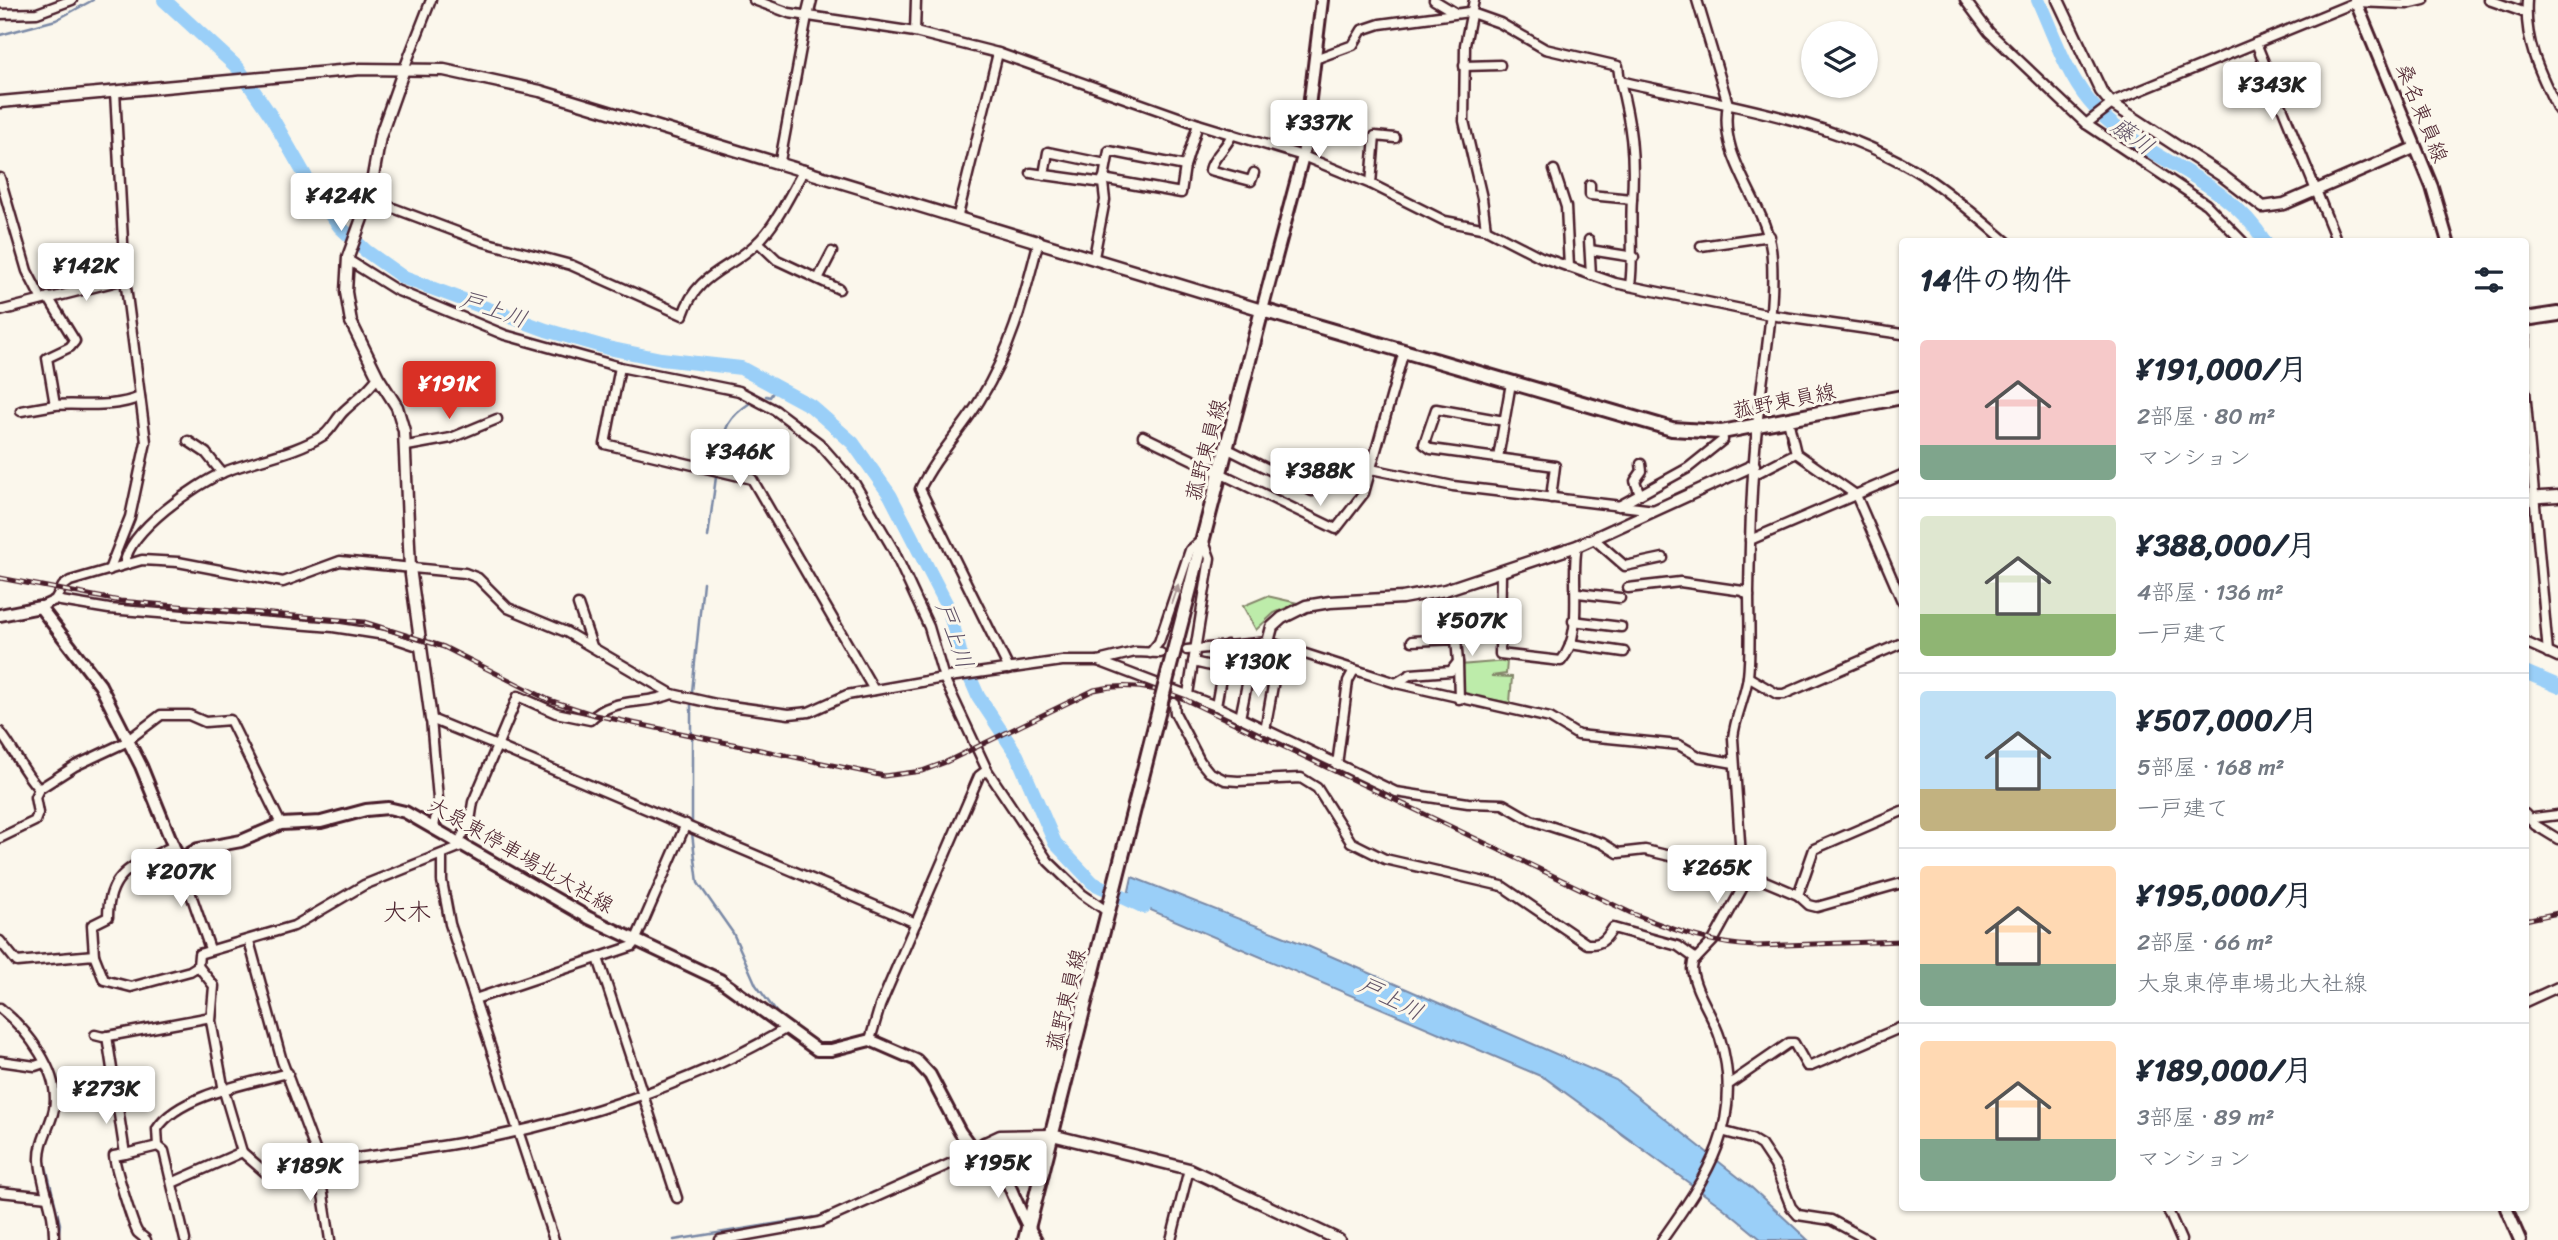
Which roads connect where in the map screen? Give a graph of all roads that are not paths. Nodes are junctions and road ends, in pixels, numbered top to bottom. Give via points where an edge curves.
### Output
1 (72, 0) edge
2 (431, 0) edge
3 (754, 0) edge
4 (811, 0) edge
5 (916, 0) edge
6 (1321, 0) edge
7 (1434, 0) edge
8 (1474, 0) edge
9 (1697, 0) edge
10 (1965, 0) edge
11 (2057, 0) edge
12 (2424, 0) edge
13 (2489, 0) edge
14 (2527, 0) edge
15 (2356, 1) edge
16 (1454, 12) junction
17 (1469, 12) junction
18 (2526, 13) junction
19 (0, 14) edge
20 (807, 16) junction
21 (915, 32) junction
22 (2256, 43) junction
23 (998, 53) junction
24 (1315, 59) junction
25 (1500, 65) dead end
26 (1464, 66) junction
27 (404, 69) junction
28 (1620, 81) junction
29 (115, 91) junction
30 (0, 102) edge
31 (1728, 104) junction
32 (2109, 105) junction
33 (2558, 110) edge
34 (1198, 124) junction
35 (2086, 124) junction
36 (1368, 128) dead end
37 (1232, 134) junction
38 (1375, 136) junction
39 (1395, 138) dead end
40 (2414, 148) junction
41 (1303, 156) junction
42 (780, 161) junction
43 (1106, 164) junction
44 (1185, 166) junction
45 (804, 170) junction
46 (1554, 170) dead end
47 (1031, 173) dead end
48 (1254, 173) dead end
49 (1044, 175) junction
50 (0, 178) edge
51 (1103, 181) junction
52 (1371, 184) junction
53 (1590, 185) dead end
54 (2316, 190) junction
55 (369, 199) junction
56 (1632, 199) junction
57 (958, 215) junction
58 (1486, 229) junction
59 (1770, 236) junction
60 (2002, 238) edge
61 (2239, 238) edge
62 (2335, 238) edge
63 (2447, 238) edge
64 (1039, 240) junction
65 (1589, 240) dead end
66 (758, 242) junction
67 (1701, 246) dead end
68 (1590, 250) junction
69 (832, 252) dead end
70 (1094, 257) junction
71 (1634, 257) junction
72 (348, 259) junction
73 (1569, 267) junction
74 (1591, 275) junction
75 (125, 279) junction
76 (818, 279) junction
77 (1630, 286) junction
78 (839, 289) dead end
79 (45, 297) junction
80 (0, 310) edge
81 (1262, 310) junction
82 (2558, 314) edge
83 (1770, 315) junction
84 (2529, 318) edge
85 (1899, 334) edge
86 (1404, 351) junction
87 (620, 367) junction
88 (378, 377) junction
89 (1511, 383) junction
90 (139, 397) junction
91 (1899, 398) edge
92 (55, 405) junction
93 (21, 411) dead end
94 (497, 419) dead end
95 (1504, 421) junction
96 (1788, 421) junction
97 (1757, 427) junction
98 (1722, 432) junction
99 (1143, 436) dead end
100 (188, 440) dead end
101 (407, 446) junction
102 (1226, 448) junction
103 (1796, 453) junction
104 (1498, 458) junction
105 (1641, 464) dead end
106 (1371, 468) junction
107 (1754, 470) junction
108 (222, 473) junction
109 (1219, 474) junction
110 (1899, 476) edge
111 (2529, 477) edge
112 (1312, 491) dead end
113 (1639, 492) junction
114 (1856, 495) junction
115 (2558, 496) edge
116 (1551, 498) junction
117 (2530, 498) edge
118 (1619, 506) junction
119 (1658, 510) junction
120 (1203, 539) junction
121 (1594, 539) junction
122 (1750, 540) junction
123 (1577, 546) junction
124 (1663, 558) dead end
125 (125, 563) junction
126 (410, 568) junction
127 (109, 570) junction
128 (1501, 572) junction
129 (1628, 588) dead end
130 (1578, 593) junction
131 (1899, 594) edge
132 (1749, 596) junction
133 (1620, 598) dead end
134 (55, 600) junction
135 (578, 605) dead end
136 (40, 607) junction
137 (0, 615) edge
138 (1573, 621) junction
139 (1621, 627) dead end
140 (1412, 641) dead end
141 (1268, 642) junction
142 (1899, 644) edge
143 (2529, 644) edge
144 (1227, 645) junction
145 (1570, 645) junction
146 (592, 646) junction
147 (421, 647) junction
148 (1289, 648) junction
149 (1191, 650) junction
150 (1624, 652) dead end
151 (1150, 653) junction
152 (1160, 653) dead end
153 (2548, 653) junction
154 (2558, 657) edge
155 (1098, 661) junction
156 (1194, 662) junction
157 (1458, 662) junction
158 (1007, 669) junction
159 (1224, 669) junction
160 (1354, 670) junction
161 (1249, 674) junction
162 (1748, 677) junction
163 (946, 678) junction
164 (1274, 680) junction
165 (1396, 683) junction
166 (874, 690) junction
167 (672, 694) junction
168 (1188, 694) junction
169 (1459, 699) junction
170 (1168, 702) junction
171 (1216, 706) junction
172 (1240, 718) junction
173 (431, 719) junction
174 (1265, 730) junction
175 (0, 732) edge
176 (127, 739) junction
177 (497, 746) junction
178 (1734, 763) junction
179 (1337, 765) junction
180 (987, 769) junction
181 (39, 789) junction
182 (1899, 812) edge
183 (2558, 815) edge
184 (2529, 817) edge
185 (2529, 819) edge
186 (281, 824) junction
187 (686, 824) junction
188 (434, 828) junction
189 (0, 838) edge
190 (2558, 839) edge
191 (461, 844) junction
192 (173, 846) junction
193 (442, 855) junction
194 (179, 860) junction
195 (1742, 874) junction
196 (1899, 884) edge
197 (1798, 895) junction
198 (1109, 908) junction
199 (916, 923) junction
200 (248, 941) junction
201 (636, 941) junction
202 (0, 942) edge
203 (210, 949) junction
204 (94, 955) junction
205 (598, 958) junction
206 (1696, 959) junction
207 (198, 966) junction
208 (2558, 987) edge
209 (475, 999) junction
210 (2529, 1000) edge
211 (0, 1008) edge
212 (211, 1017) junction
213 (1899, 1028) edge
214 (785, 1029) junction
215 (95, 1035) dead end
216 (107, 1036) junction
217 (870, 1040) junction
218 (0, 1061) edge
219 (44, 1063) junction
220 (288, 1073) junction
221 (1728, 1085) junction
222 (224, 1091) junction
223 (643, 1093) junction
224 (518, 1130) junction
225 (1725, 1132) junction
226 (1052, 1135) junction
227 (985, 1143) junction
228 (158, 1146) junction
229 (974, 1151) junction
230 (242, 1153) junction
231 (125, 1154) junction
232 (319, 1162) junction
233 (1189, 1169) junction
234 (172, 1183) junction
235 (0, 1192) edge
236 (48, 1197) junction
237 (677, 1198) dead end
238 (2168, 1211) edge
239 (2507, 1211) edge
240 (1027, 1234) edge
241 (54, 1240) edge
242 (146, 1240) edge
243 (186, 1240) edge
244 (330, 1240) edge
245 (554, 1240) edge
246 (720, 1240) edge
247 (1036, 1240) edge
248 (1171, 1240) edge
249 (1339, 1240) edge
250 (1662, 1240) edge
251 (1868, 1240) edge
252 (2181, 1240) edge
253 (2520, 1240) edge

1 - 19 street via 44,11
2 - 27 street
3 - 20 street
4 - 20 street
5 - 21 street
6 - 24 main road
7 - 16 street
8 - 17 street
9 - 31 street
10 - 35 street via 1989,32
11 - 32 street
12 - 15 street via 2407,4
13 - 18 street
14 - 18 street
15 - 22 street
15 - 40 main road, 桑名東員線
16 - 17 street
16 - 24 street via 1362,30 1353,45
17 - 26 street
17 - 28 street via 1500,23 1545,49 1618,66
18 - 33 street via 2531,50
20 - 21 street
20 - 42 street
21 - 23 street
22 - 32 street
22 - 54 street
23 - 34 street
23 - 57 street
24 - 41 main road
25 - 26 street
26 - 58 street via 1464,121
27 - 29 street
27 - 42 street via 444,70 540,90
27 - 55 street via 380,137
28 - 31 street
28 - 56 street via 1633,133
29 - 30 street
29 - 75 street
31 - 59 street via 1724,122 1737,164
31 - 60 street via 1812,125 1922,174
32 - 35 street
32 - 54 street via 2263,207 2284,204
34 - 37 street
34 - 44 street
35 - 61 street via 2206,204
36 - 38 street
37 - 41 street
37 - 48 street via 1210,170 1251,181
38 - 39 street
38 - 52 street
40 - 54 street
40 - 63 main road, 桑名東員線 via 2436,197
41 - 52 street
41 - 81 main road
42 - 45 street
43 - 44 street via 1109,151
43 - 49 street via 1048,152
43 - 51 street
44 - 51 street via 1181,193
45 - 57 street
45 - 66 street
46 - 73 street via 1566,206
47 - 49 street
49 - 51 street
50 - 79 street via 27,271
51 - 70 street via 1105,200
52 - 58 street via 1445,221
53 - 56 street via 1590,195
54 - 62 street
55 - 66 street via 484,242 570,265 684,315 697,285
55 - 72 street
56 - 71 street
57 - 64 street
58 - 73 street
59 - 67 street
59 - 83 street
64 - 70 street
64 - 158 street via 1017,327 1005,354 920,489
65 - 68 street
66 - 76 street via 777,260
68 - 71 street
68 - 74 street
69 - 76 street
70 - 81 street
71 - 77 street
72 - 87 street via 396,290 497,333
72 - 88 street via 348,313
73 - 74 street
74 - 77 street
75 - 79 street
75 - 90 street
76 - 78 street
77 - 83 street
79 - 80 street
79 - 92 street via 75,341 47,358
81 - 86 main road, 菰野東員線
81 - 102 main road, 菰野東員線
82 - 84 main road
83 - 85 street
83 - 97 street
86 - 89 main road, 菰野東員線
86 - 106 street
87 - 163 street via 739,391 775,410 819,443 855,484 893,550 929,627
87 - 166 street via 605,444 752,479
88 - 101 street via 400,414
88 - 108 street via 326,433
89 - 95 street
89 - 98 main road, 菰野東員線 via 1672,429
90 - 92 street via 94,406
90 - 127 street via 146,450 130,517
91 - 96 main road, 菰野東員線
92 - 93 street
94 - 101 street via 451,438
95 - 104 street
95 - 104 street via 1436,410 1424,444 1431,449
96 - 97 main road, 菰野東員線
96 - 103 street
97 - 98 main road, 菰野東員線
97 - 107 street
98 - 113 street via 1723,440 1688,468
99 - 109 street
100 - 108 street
101 - 126 street
102 - 109 main road, 菰野東員線
102 - 112 street
103 - 107 street
103 - 114 street
104 - 116 street via 1555,466
105 - 113 street via 1642,471 1634,481
106 - 109 street via 1364,493 1339,527 1331,530
106 - 116 street via 1453,486
107 - 119 street
107 - 122 street
108 - 125 street via 143,527
109 - 120 main road, 菰野東員線
110 - 114 street
111 - 117 street
113 - 118 street
114 - 122 street
114 - 131 street
115 - 117 street
116 - 118 street
117 - 153 street
118 - 119 street
119 - 121 street
120 - 149 street via 1210,558
151 -> 120 street via 1159,642 1190,550
120 - 170 main road, 菰野東員線, bridge via 1168,674
121 - 123 street
121 - 124 street via 1625,566
122 - 132 street
123 - 128 street
123 - 130 street via 1573,568
125 - 126 street via 178,562 283,582 340,561
125 - 127 street
126 - 146 street via 474,576 508,608
126 - 147 street
127 - 134 street via 70,581
128 - 141 street via 1402,598 1306,606 1282,618 1272,628
128 - 145 street via 1500,654 1558,662
129 - 132 street via 1680,582 1743,591
130 - 133 street
130 - 138 street
132 - 162 street
134 - 136 street
134 - 147 street via 109,609 333,626 386,635
135 - 146 street
136 - 137 main road
136 - 176 main road via 96,678
138 - 139 street
138 - 145 street
140 - 157 street via 1455,639
141 - 144 street
141 - 148 street
142 - 162 street via 1784,694
143 - 153 street
144 - 149 street
144 - 159 street
145 - 150 street
146 - 167 street
147 - 173 street
148 - 160 street
148 - 164 street
149 - 156 street
151 - 152 street
151 - 155 street
153 - 154 street
155 - 158 street
155 - 168 street
156 - 159 street
156 - 168 street
157 - 165 street via 1451,671 1411,674
157 - 169 street
158 - 163 street
159 - 161 street
159 - 171 street
160 - 165 street
160 - 179 street via 1348,681
161 - 164 street
161 - 172 street
162 - 178 street via 1735,719
163 - 166 street
163 - 180 street
164 - 174 street
165 - 169 street
166 - 167 street via 835,698 809,712 789,714
167 - 177 street via 622,702 597,712 590,720 556,713 518,696
168 - 171 street
169 - 178 street via 1550,718 1589,737 1679,745 1700,757
170 - 198 main road, 菰野東員線
170 - 206 street via 1209,772 1238,781 1301,778 1317,788 1351,842 1372,854 1502,886 1587,944 1604,941 1613,928 1678,946
171 - 172 street
172 - 174 street
173 - 177 street
173 - 188 street via 438,799
174 - 179 street
175 - 181 street via 15,751 24,774
176 - 181 street
176 - 186 street via 161,715 189,715 205,722 230,720
176 - 192 main road
177 - 187 street
177 - 191 street
178 - 195 street
179 - 195 street via 1396,792 1503,804 1531,820 1593,839 1618,853 1645,850
180 - 198 street via 1048,861 1082,894
180 - 199 street via 979,776
181 - 189 street via 35,821
182 - 197 street via 1814,849
183 - 184 street
185 - 190 street
186 - 188 main road, 大泉東停車場北大社線 via 321,822 388,808
186 - 194 main road, 大泉東停車場北大社線 via 241,841 198,849
187 - 199 street
187 - 201 street
188 - 191 main road, 大泉東停車場北大社線
191 - 193 street
191 - 201 main road, 大泉東停車場北大社線
192 - 194 main road
192 - 204 street via 134,866 112,885 108,917 92,925
193 - 200 street via 364,885 294,926
193 - 209 street via 450,924
194 - 203 street
195 - 197 street
195 - 206 street via 1738,898 1713,942
196 - 197 street via 1817,907
198 - 226 main road, 菰野東員線
199 - 217 street
200 - 203 street
200 - 220 street
201 - 205 street
201 - 214 main road, 大泉東停車場北大社線 via 720,980
202 - 204 street via 17,962
203 - 207 street via 199,954
204 - 207 street via 104,980 131,987
205 - 209 street
205 - 223 street
206 - 221 street via 1693,977 1719,1036
207 - 212 street via 214,986
208 - 210 street
209 - 224 street
211 - 219 street via 32,1042
212 - 216 street
212 - 222 street
213 - 221 street via 1811,1066 1794,1043 1789,1043
214 - 217 main road, 大泉東停車場北大社線 via 817,1050
214 - 223 street
215 - 216 street
216 - 231 street
217 - 229 main road via 924,1066
218 - 219 street
219 - 236 street via 54,1091 54,1110 40,1145
220 - 222 street
220 - 232 street
221 - 225 street
222 - 228 street via 172,1111 157,1129
222 - 230 street
223 - 224 street
223 - 237 street
224 - 232 street via 466,1142
224 - 245 street
225 - 250 street via 1695,1194
225 - 251 street via 1761,1145 1798,1215 1831,1220
226 - 227 street via 1000,1136
226 - 233 street
226 - 240 main road, 菰野東員線
227 - 229 main road
227 - 240 main road via 999,1161
228 - 231 street
228 - 234 street via 164,1151
229 - 246 street via 820,1222
230 - 232 street via 266,1173
230 - 234 street
231 - 242 street via 114,1156 116,1176 138,1233
232 - 244 street
233 - 248 street
233 - 249 street
234 - 243 street
235 - 236 street
236 - 241 street via 55,1216
238 - 252 street
239 - 253 main road
240 - 247 main road

